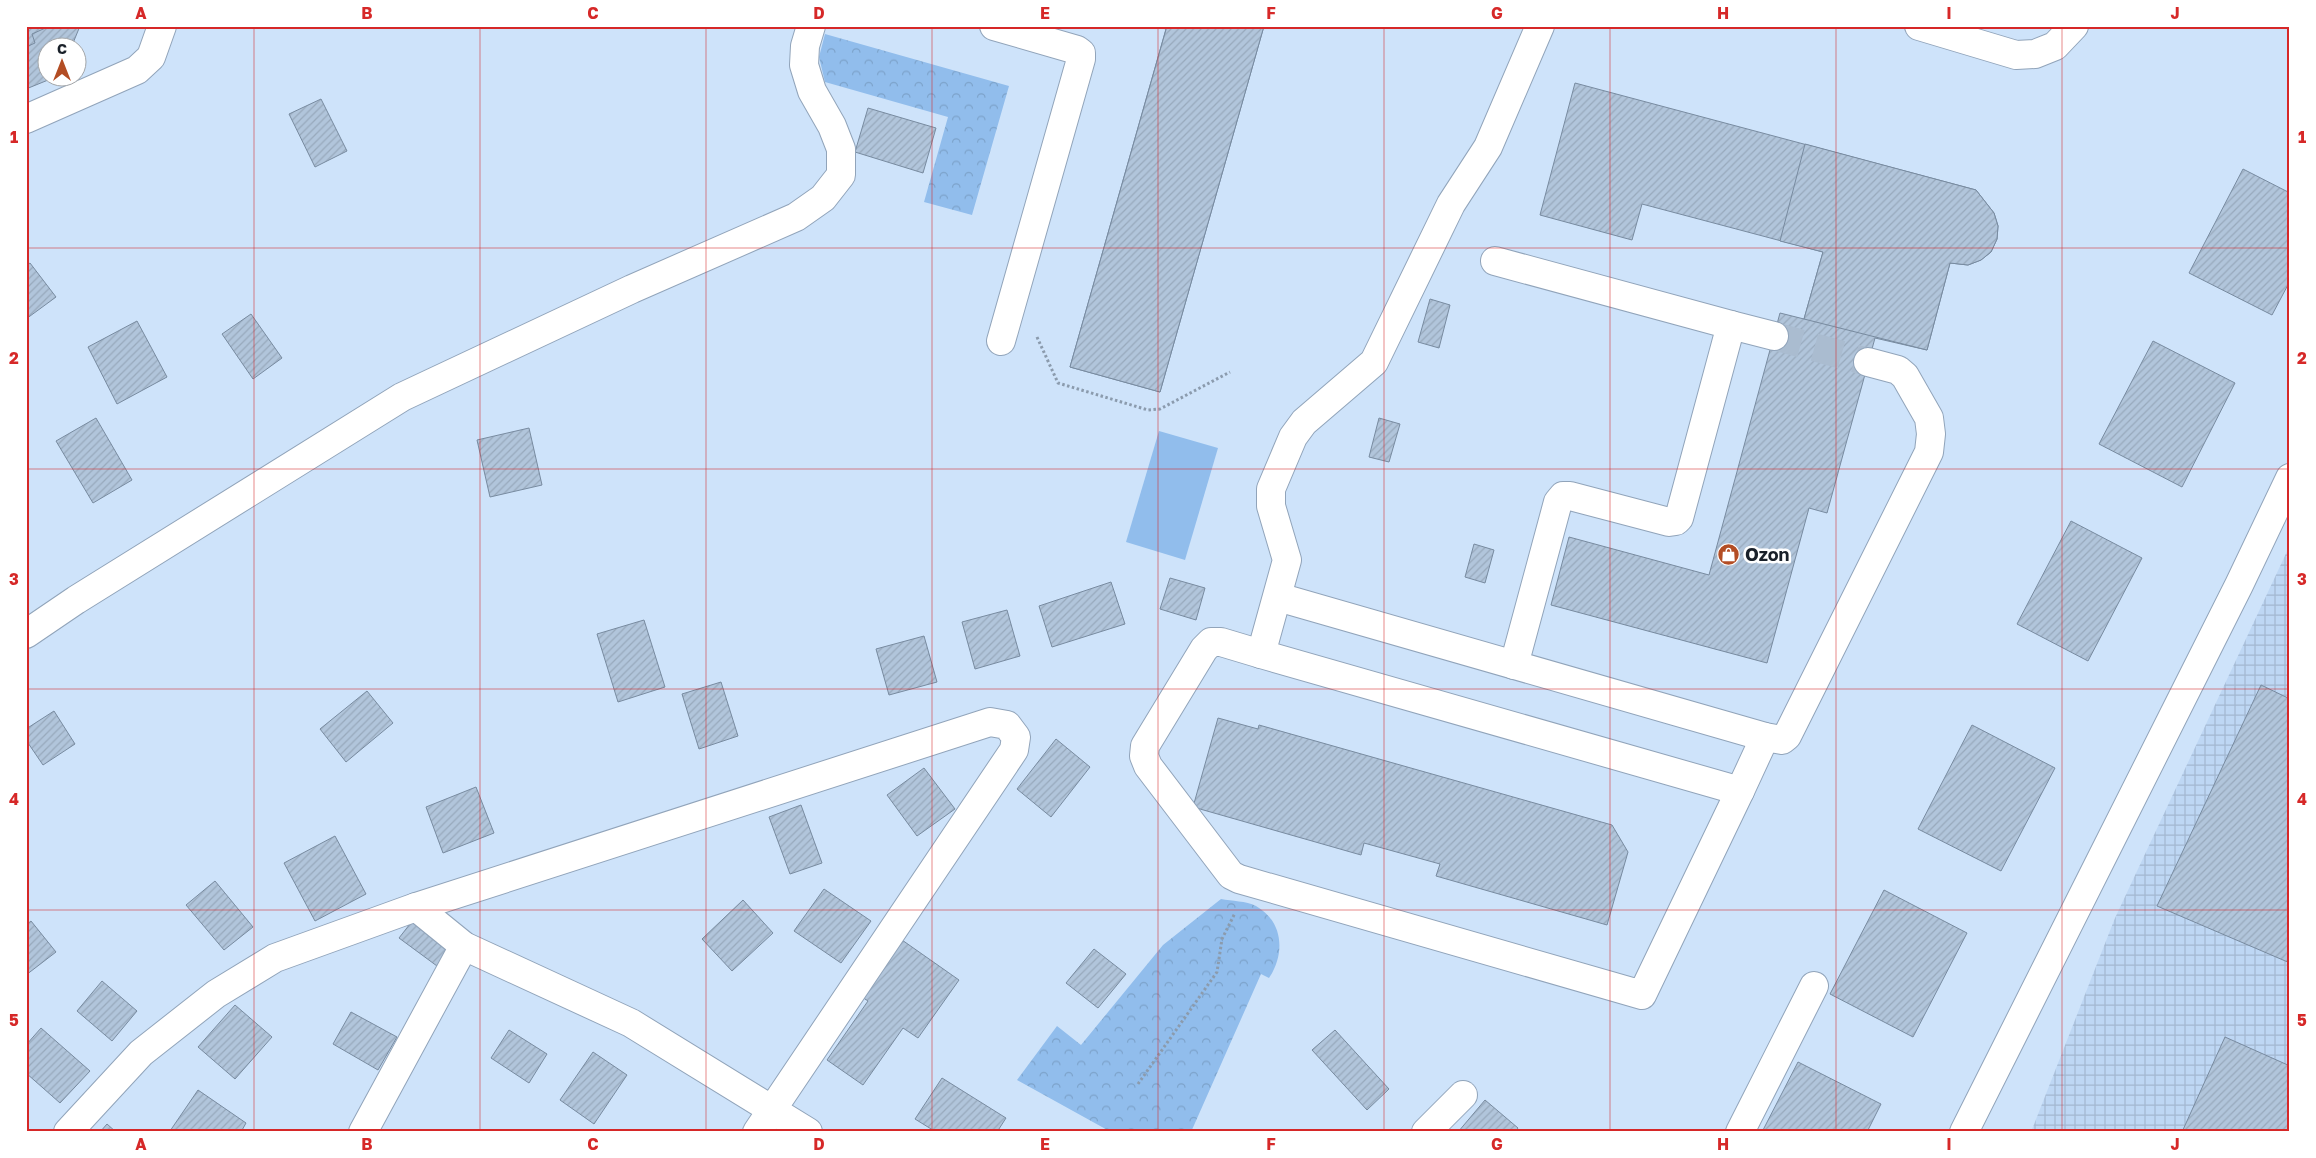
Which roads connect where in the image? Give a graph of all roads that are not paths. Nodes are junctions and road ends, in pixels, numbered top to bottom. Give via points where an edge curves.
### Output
1 (162, 26) edge
2 (811, 26) edge
3 (994, 26) edge
4 (1540, 26) edge
5 (1919, 26) edge
6 (2074, 26) edge
7 (26, 119) edge
8 (1495, 261) dead end
9 (1731, 324) junction
10 (1774, 336) tunnel mouth
11 (1000, 341) dead end
12 (1868, 362) tunnel mouth
13 (2290, 478) edge
14 (1278, 597) junction
15 (26, 634) edge
16 (1261, 654) junction
17 (1514, 665) junction
18 (1765, 738) junction
19 (1740, 791) junction
20 (416, 907) junction
21 (464, 946) junction
22 (1814, 986) dead end
23 (1463, 1095) dead end
24 (771, 1108) junction
25 (68, 1132) edge
26 (363, 1132) edge
27 (757, 1132) edge
28 (808, 1132) edge
29 (1426, 1132) edge
30 (1740, 1132) edge
31 (1964, 1132) edge

1 - 7 street via 151,57 137,70
2 - 15 street via 804,65 812,91 841,149 841,175 823,198 796,217 632,289 402,397
3 - 11 street via 1081,53
4 - 14 street via 1488,147 1451,204 1374,362 1304,422 1293,437 1271,489 1271,506 1287,560
5 - 6 street via 2016,55 2036,54 2055,46
8 - 9 street
9 - 10 street
9 - 17 street via 1679,518 1676,522 1669,522 1563,496 1558,502
12 - 18 street via 1898,370 1905,376 1930,418 1929,452 1787,736 1776,741
13 - 31 street
14 - 16 street
14 - 17 street
16 - 19 street
16 - 19 street via 1211,642 1146,746 1144,756 1148,766 1225,870 1239,880 1642,995
17 - 18 street
18 - 19 street
20 - 21 street
20 - 24 street via 990,722 1007,724 1016,738 1014,750
20 - 25 street via 275,958 216,994 141,1053
21 - 24 street via 631,1023
21 - 26 street
22 - 30 street
23 - 29 street
24 - 27 street
24 - 28 street

